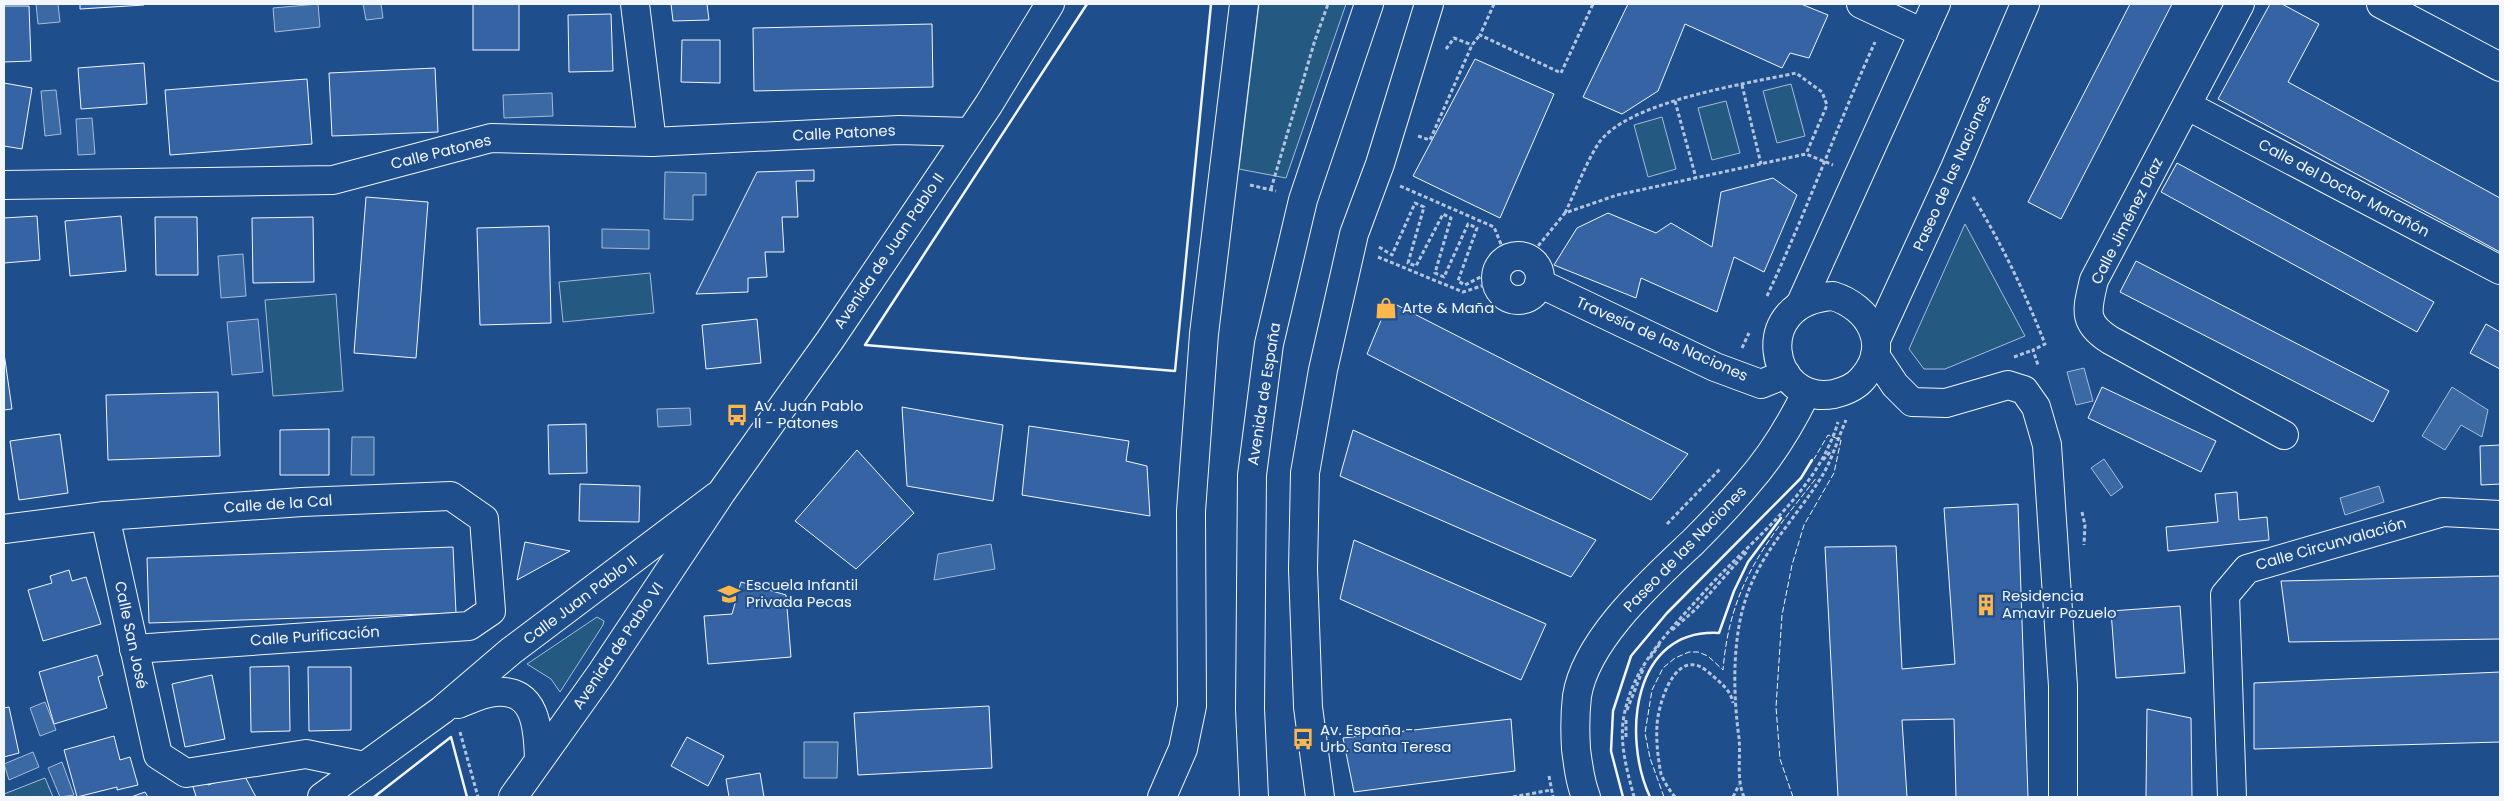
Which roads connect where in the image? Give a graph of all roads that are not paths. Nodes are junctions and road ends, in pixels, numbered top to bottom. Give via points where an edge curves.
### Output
1 (635, 4) edge
2 (1050, 4) edge
3 (1244, 4) edge
4 (1369, 4) edge
5 (1429, 4) edge
6 (1861, 4) edge
7 (1936, 4) edge
8 (2025, 4) edge
9 (2240, 4) edge
10 (2381, 4) edge
11 (1923, 33) junction
12 (2500, 67) edge
13 (2188, 106) junction
14 (970, 132) junction
15 (652, 142) junction
16 (4, 185) edge
17 (2500, 270) edge
18 (1539, 283) junction
19 (1801, 303) junction
20 (1875, 348) junction
21 (1786, 374) junction
22 (1806, 393) junction
23 (2284, 435) dead end
24 (721, 493) junction
25 (2500, 515) edge
26 (105, 516) junction
27 (4, 530) edge
28 (491, 611) joint
29 (134, 649) junction
30 (442, 710) junction
31 (539, 760) junction
32 (364, 766) junction
33 (322, 797) edge
34 (513, 797) edge
35 (1162, 797) edge
36 (1254, 797) edge
37 (1320, 797) edge
38 (1586, 797) edge
39 (2063, 797) edge
40 (2232, 797) edge

1 - 15 street
2 - 14 street, Avenida de Juan Pablo II
3 - 35 street via 1204,334 1191,511 1192,706 1183,750
4 - 36 street, Avenida de España via 1303,200 1269,344 1252,475 1250,708
5 - 37 street via 1353,240 1322,370 1305,473 1303,569 1308,707
6 - 11 street
7 - 11 street
8 - 20 street, Paseo de las Naciones
9 - 13 street, Calle Jiménez Díaz
10 - 12 street
11 - 19 street
13 - 17 street, Calle del Doctor Marañón
13 - 23 street, Calle Jiménez Díaz via 2094,280 2088,315 2094,330 2110,340
14 - 15 street, Calle Patones via 899,130
14 - 24 street, Avenida de Juan Pablo II via 830,340
15 - 16 street, Calle Patones via 491,138 333,180
18 - 18 street via 1532,295 1519,300 1505,296 1500,290 1508,266 1538,269
18 - 21 street, Travesía de las Naciones via 1715,367 1761,384
19 - 20 street via 1816,297 1833,296 1849,301 1871,324
19 - 21 street via 1788,313 1780,327 1777,350
20 - 22 street, Paseo de las Naciones via 1869,372 1858,384 1844,392 1828,395
20 - 39 street via 1895,386 1912,402 1946,403 2008,385 2024,390 2036,407 2048,454 2063,686
21 - 22 street
22 - 38 street, Paseo de las Naciones via 1778,443 1748,484 1644,588 1610,629 1591,659 1577,694 1575,732
24 - 30 street, Calle Juan Pablo II via 511,651
24 - 31 street, Avenida de Pablo VI via 600,675
25 - 40 street, Calle Circunvalación via 2443,512 2247,568 2225,595
26 - 27 street, Calle de la Cal
26 - 28 street, Calle de la Cal via 302,502 451,496 484,519
26 - 29 street, Calle San José
28 - 29 street, Calle Purificación via 469,626
29 - 32 street, Calle San José via 158,755 186,773 306,754
30 - 31 street, Calle Juan Pablo II via 496,691 511,694 524,701 534,714
30 - 32 street, Calle Juan Pablo II
31 - 34 street, Avenida de Pablo VI
32 - 33 street, Calle Juan Pablo II

